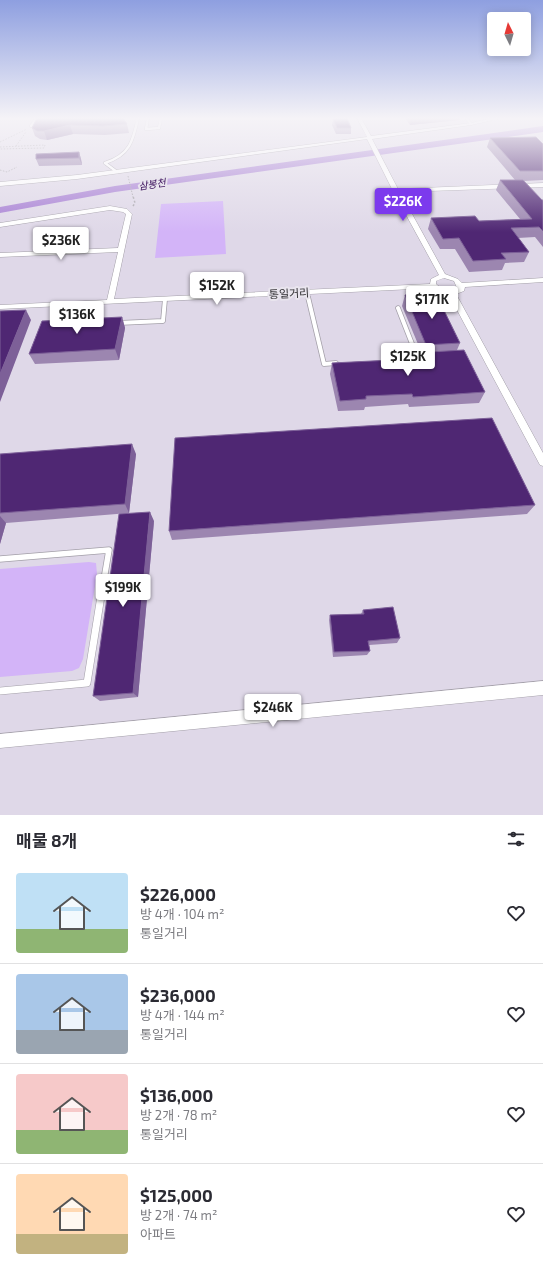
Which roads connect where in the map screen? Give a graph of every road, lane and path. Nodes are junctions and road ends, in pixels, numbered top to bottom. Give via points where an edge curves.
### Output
1 (121, 156) edge
2 (233, 156) edge
3 (378, 156) edge
4 (17, 168) dead end
5 (0, 170) edge
6 (117, 172) junction
7 (128, 175) dead end
8 (0, 184) edge
9 (543, 185) edge
10 (396, 191) junction
11 (133, 206) dead end
12 (0, 225) edge
13 (122, 250) junction
14 (0, 255) edge
15 (442, 276) junction
16 (543, 280) edge
17 (461, 285) junction
18 (433, 286) junction
19 (308, 292) junction
20 (452, 293) junction
21 (165, 299) junction
22 (110, 302) junction
23 (0, 307) edge
24 (398, 308) dead end
25 (110, 323) edge
26 (418, 359) junction
27 (426, 359) edge
28 (410, 360) edge
29 (339, 363) edge
30 (543, 462) edge
31 (0, 559) edge
32 (543, 688) edge
33 (0, 691) edge
34 (0, 741) edge

1 - 6 lane via 105,163
2 - 6 street
3 - 10 street
4 - 5 path via 7,172
6 - 8 street
7 - 11 path via 134,196
9 - 10 street
10 - 15 street
12 - 13 street via 120,208 129,214
13 - 14 street
13 - 22 street
15 - 17 street via 454,278
15 - 18 street via 434,279
16 - 17 street
17 - 20 street via 460,290
18 - 19 street, 통일거리
18 - 20 street
19 - 21 street, 통일거리
19 - 29 lane via 324,364
20 - 30 street
21 - 22 street, 통일거리
21 - 25 lane via 162,321
22 - 23 street, 통일거리
24 - 26 lane
26 - 27 lane
26 - 28 lane
31 - 33 lane via 109,550 87,683
32 - 34 street

